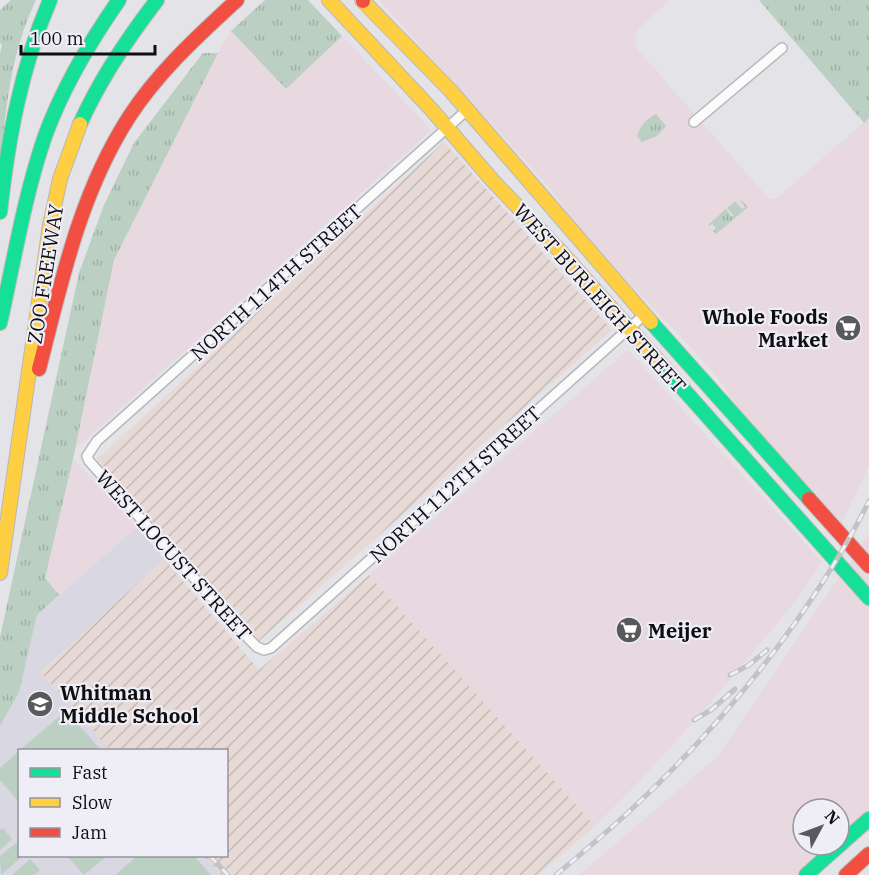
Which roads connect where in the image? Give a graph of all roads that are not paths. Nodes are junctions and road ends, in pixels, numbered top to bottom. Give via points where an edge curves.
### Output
1 (50, 0) edge
2 (119, 0) edge
3 (157, 0) edge
4 (237, 0) edge
5 (329, 0) edge
6 (363, 0) edge
7 (782, 48) dead end
8 (467, 111) junction
9 (694, 122) dead end
10 (447, 128) junction
11 (0, 212) edge
12 (644, 315) junction
13 (0, 323) edge
14 (629, 329) junction
15 (21, 440) junction
16 (87, 456) joint
17 (869, 566) edge
18 (0, 573) edge
19 (869, 598) edge
20 (264, 650) joint
21 (869, 819) edge
22 (869, 854) edge
23 (806, 875) edge
24 (846, 875) edge

1 - 11 main road via 30,52 16,107
2 - 13 main road, ZOO FREEWAY via 74,71 38,157
3 - 15 main road, ZOO FREEWAY via 98,87 67,156 44,267
4 - 15 main road via 159,77 129,116 98,172 71,250
5 - 10 main road, WEST BURLEIGH STREET
6 - 8 main road, WEST BURLEIGH STREET
7 - 9 street
8 - 10 street, NORTH 114TH STREET
8 - 12 main road, WEST BURLEIGH STREET
10 - 14 main road, WEST BURLEIGH STREET
10 - 16 street, NORTH 114TH STREET via 97,441
12 - 14 street, NORTH 112TH STREET
12 - 17 main road, WEST BURLEIGH STREET
14 - 19 main road, WEST BURLEIGH STREET
14 - 20 street, NORTH 112TH STREET via 271,648
15 - 18 main road, ZOO FREEWAY
16 - 20 street, WEST LOCUST STREET via 249,639
21 - 23 main road
22 - 24 main road

